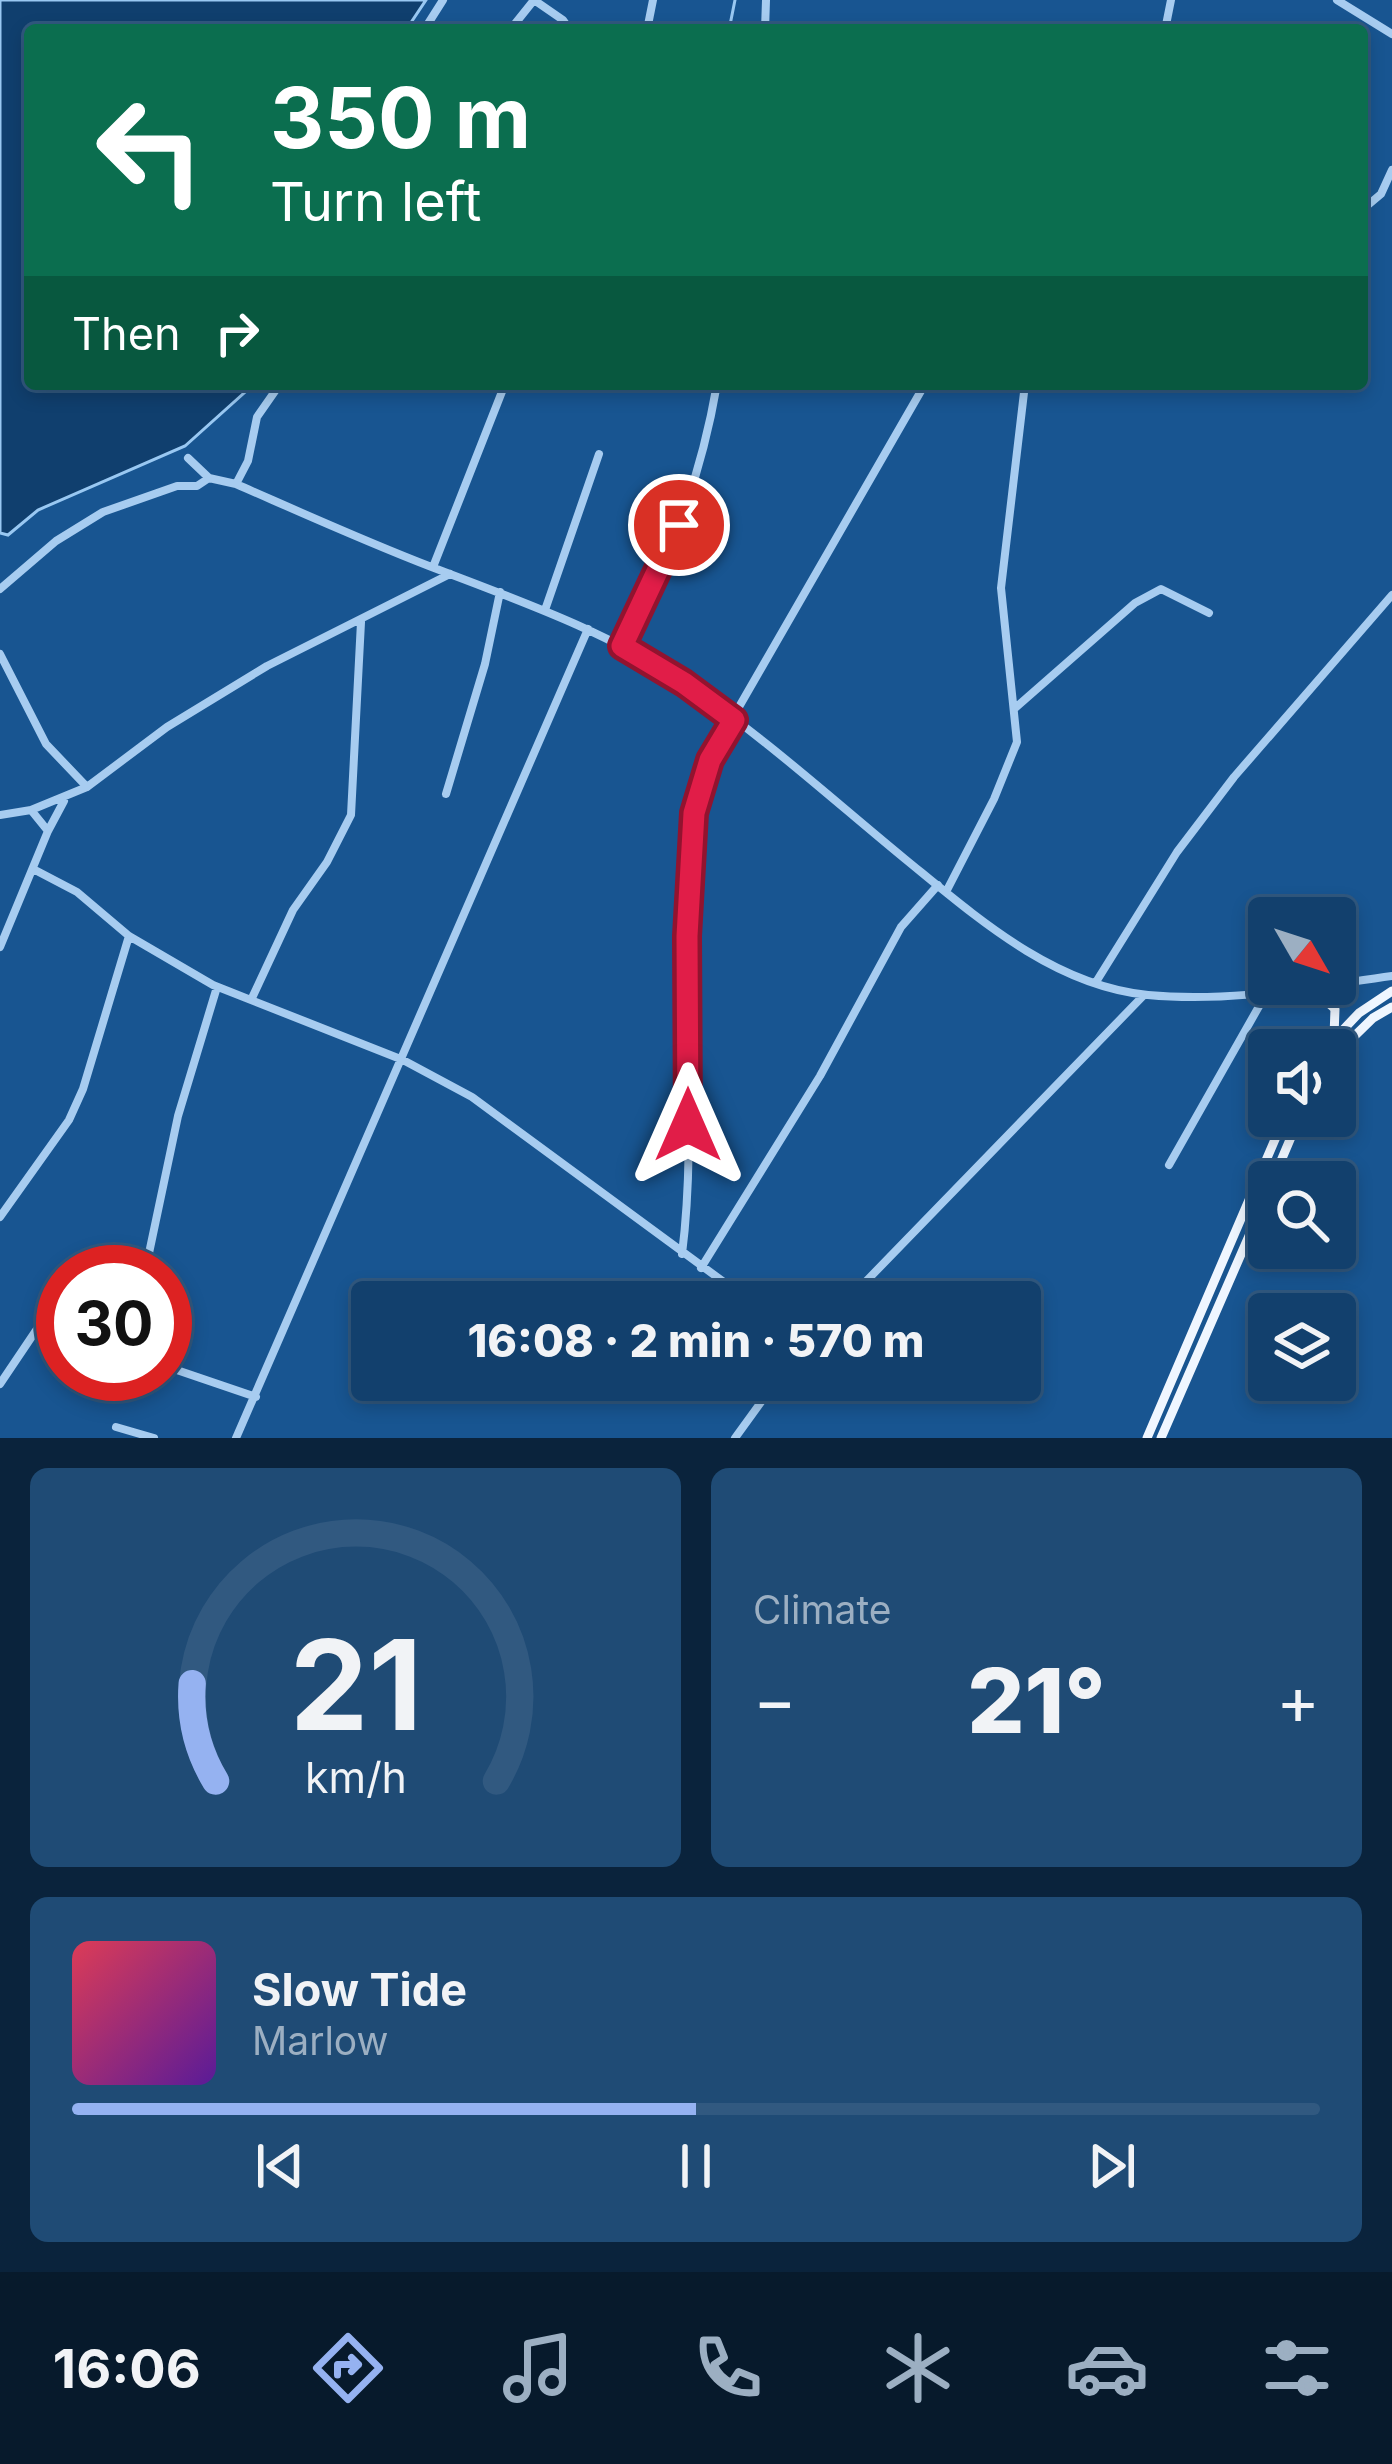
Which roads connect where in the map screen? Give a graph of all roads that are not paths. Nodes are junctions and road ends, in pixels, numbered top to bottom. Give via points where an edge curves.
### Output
1 (534, 0) edge
2 (1337, 0) edge
3 (515, 24) edge
4 (565, 24) edge
5 (1392, 34) edge
6 (1392, 170) edge
7 (1368, 205) edge
8 (276, 390) edge
9 (503, 390) edge
10 (717, 390) edge
11 (921, 390) edge
12 (1024, 390) edge
13 (598, 454) dead end
14 (188, 458) dead end
15 (209, 478) junction
16 (236, 484) junction
17 (433, 567) junction
18 (452, 574) junction
19 (0, 589) edge
20 (500, 592) junction
21 (1392, 595) edge
22 (545, 610) junction
23 (1209, 613) dead end
24 (361, 622) junction
25 (588, 628) junction
26 (622, 646) junction
27 (0, 654) edge
28 (1013, 710) junction
29 (734, 720) junction
30 (87, 787) junction
31 (446, 794) dead end
32 (65, 798) junction
33 (31, 810) junction
34 (0, 814) edge
35 (48, 831) junction
36 (34, 870) junction
37 (942, 889) junction
38 (129, 936) junction
39 (0, 947) edge
40 (1392, 976) edge
41 (1356, 981) edge
42 (1096, 982) junction
43 (217, 987) junction
44 (1392, 991) edge
45 (1144, 994) junction
46 (1248, 994) edge
47 (252, 998) junction
48 (1260, 1005) edge
49 (1392, 1007) edge
50 (1341, 1029) edge
51 (1356, 1035) edge
52 (403, 1060) junction
53 (1169, 1165) dead end
54 (1248, 1203) edge
55 (0, 1217) edge
56 (1248, 1238) edge
57 (151, 1245) edge
58 (682, 1254) junction
59 (701, 1268) junction
60 (720, 1281) edge
61 (866, 1281) edge
62 (36, 1329) edge
63 (192, 1375) edge
64 (0, 1384) edge
65 (256, 1397) junction
66 (762, 1401) edge
67 (116, 1427) dead end
68 (154, 1438) edge
69 (236, 1438) edge
70 (735, 1438) edge
71 (1147, 1438) edge
72 (1161, 1438) edge

1 - 3 street
1 - 4 street
2 - 5 street
6 - 7 street
8 - 16 street via 257,417
9 - 17 street
10 - 26 street via 694,488
11 - 29 street
12 - 28 street via 1001,589
13 - 22 street
14 - 15 street
15 - 16 street
15 - 19 street via 104,512
16 - 17 street
17 - 18 street
18 - 20 street
18 - 24 street
20 - 22 street
20 - 31 street
21 - 42 street via 1234,777
22 - 25 street
23 - 28 street via 1161,589
24 - 30 street via 267,665
24 - 47 street via 351,815
25 - 26 street
25 - 52 street
26 - 29 street
27 - 30 street via 46,744
28 - 37 street via 1017,742 994,800
29 - 37 street
29 - 58 street via 710,760 694,813
30 - 32 street
32 - 33 street
32 - 35 street
33 - 34 street
33 - 35 street
35 - 36 street
36 - 38 street via 77,892
36 - 39 street
37 - 42 street via 1016,945
37 - 59 street via 901,927
38 - 43 street
38 - 55 street via 70,1120
40 - 41 street
42 - 45 street
43 - 47 street
43 - 57 street
44 - 50 main road
45 - 46 street
45 - 61 street
47 - 52 street
48 - 53 street
49 - 51 main road
52 - 58 street via 490,1110
52 - 65 street
54 - 71 main road
56 - 72 main road
58 - 59 street
59 - 60 street
62 - 64 street
63 - 65 street
65 - 69 street
66 - 70 street
67 - 68 street

